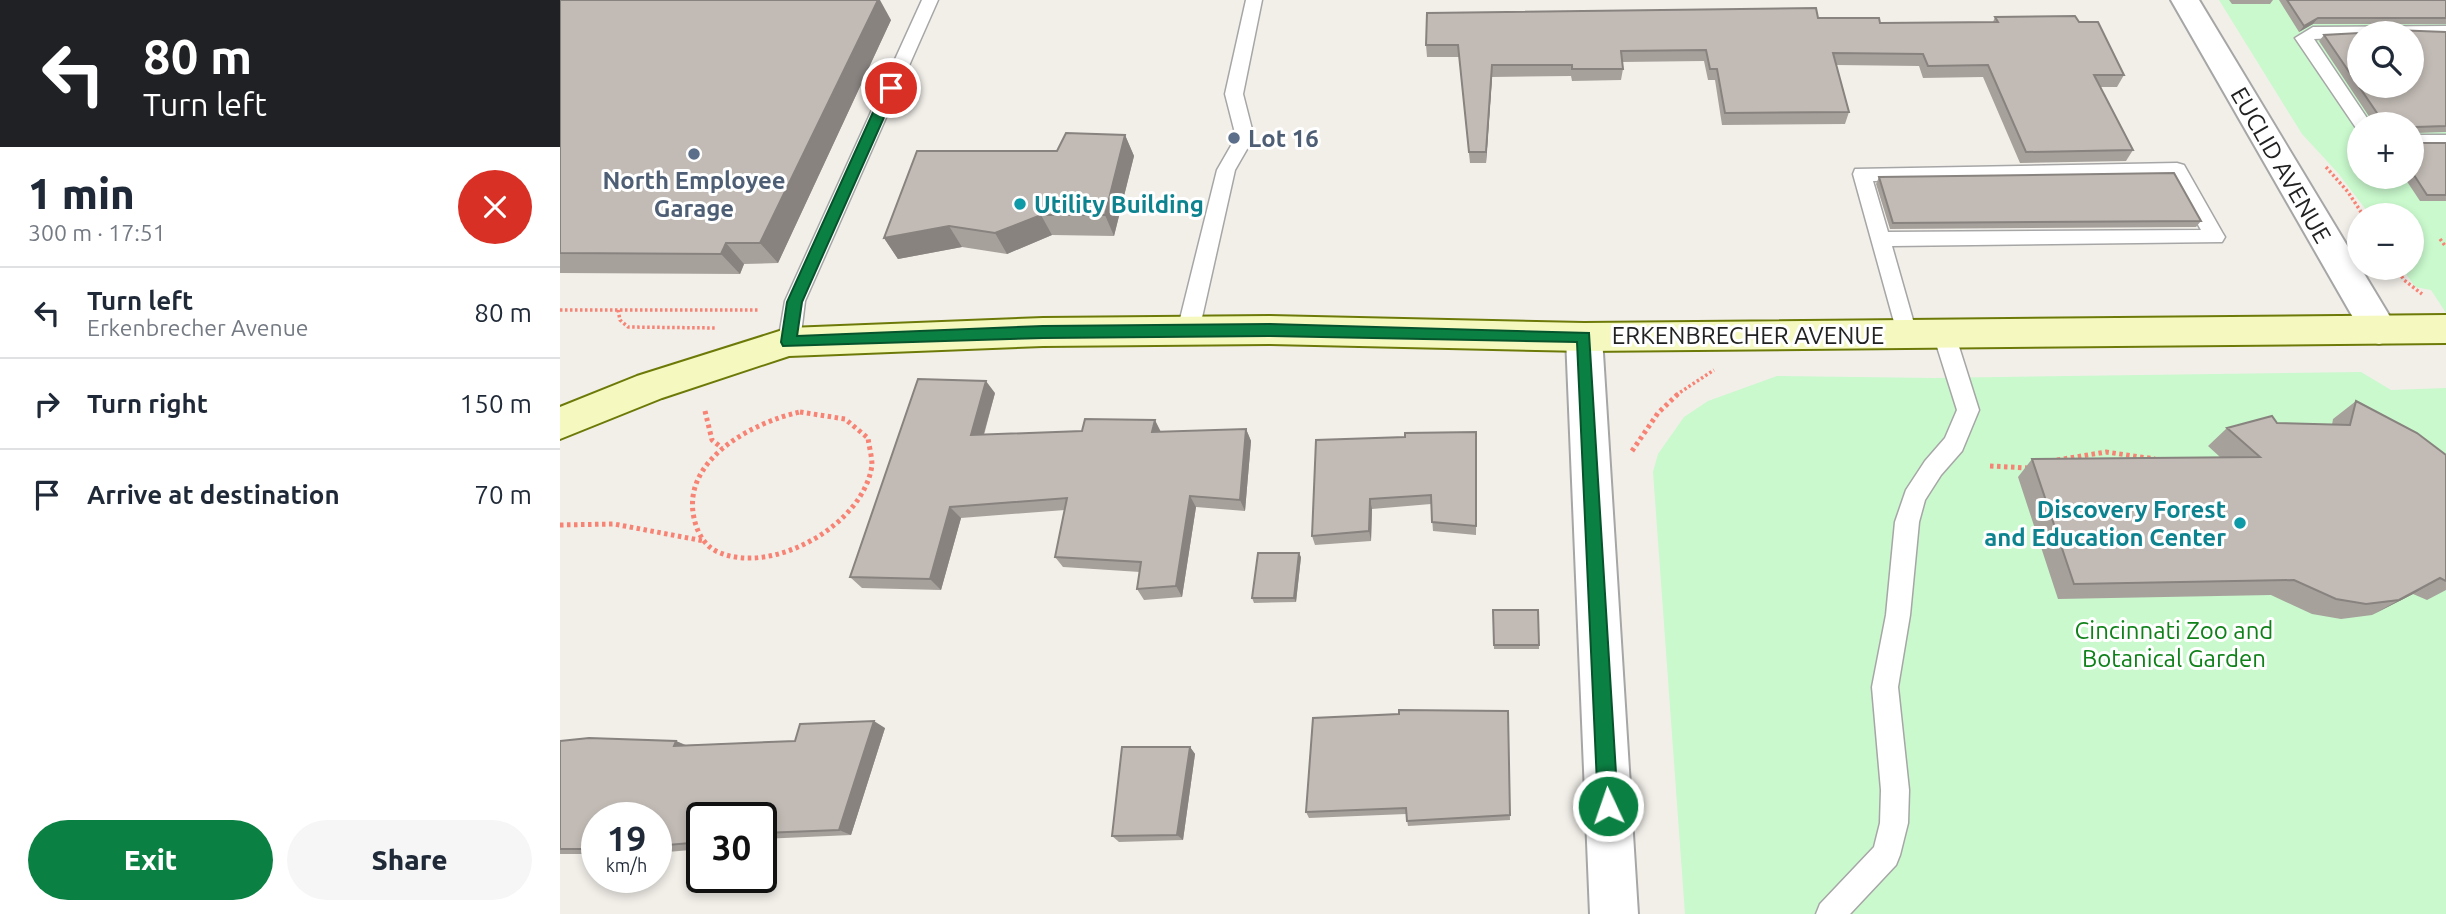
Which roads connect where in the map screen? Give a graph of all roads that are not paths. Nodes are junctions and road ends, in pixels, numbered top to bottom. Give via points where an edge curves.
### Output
1 (930, 0) edge
2 (1254, 0) edge
3 (2185, 0) edge
4 (2446, 31) edge
5 (2354, 112) edge
6 (2424, 141) edge
7 (2446, 141) edge
8 (1880, 239) junction
9 (2446, 329) edge
10 (2379, 330) junction
11 (1188, 331) junction
12 (1906, 334) junction
13 (1944, 334) junction
14 (1584, 337) junction
15 (789, 342) junction
16 (560, 423) edge
17 (1614, 914) edge
18 (1830, 914) edge

1 - 15 lane via 795,302
2 - 11 lane via 1234,94 1245,137 1226,170
3 - 10 street, EUCLID AVENUE
4 - 5 lane via 2313,32 2304,37
6 - 7 lane
8 - 8 lane via 2061,238 2215,237 2177,170 1862,174
8 - 12 lane
9 - 10 street, ERKENBRECHER AVENUE
10 - 13 street, ERKENBRECHER AVENUE
11 - 14 street, ERKENBRECHER AVENUE
11 - 15 street, ERKENBRECHER AVENUE
12 - 13 street, ERKENBRECHER AVENUE
12 - 14 street, ERKENBRECHER AVENUE
13 - 18 lane via 1968,410 1954,444 1914,497 1907,522 1885,687 1894,823 1886,855
14 - 17 street
15 - 16 street, ERKENBRECHER AVENUE via 650,387

